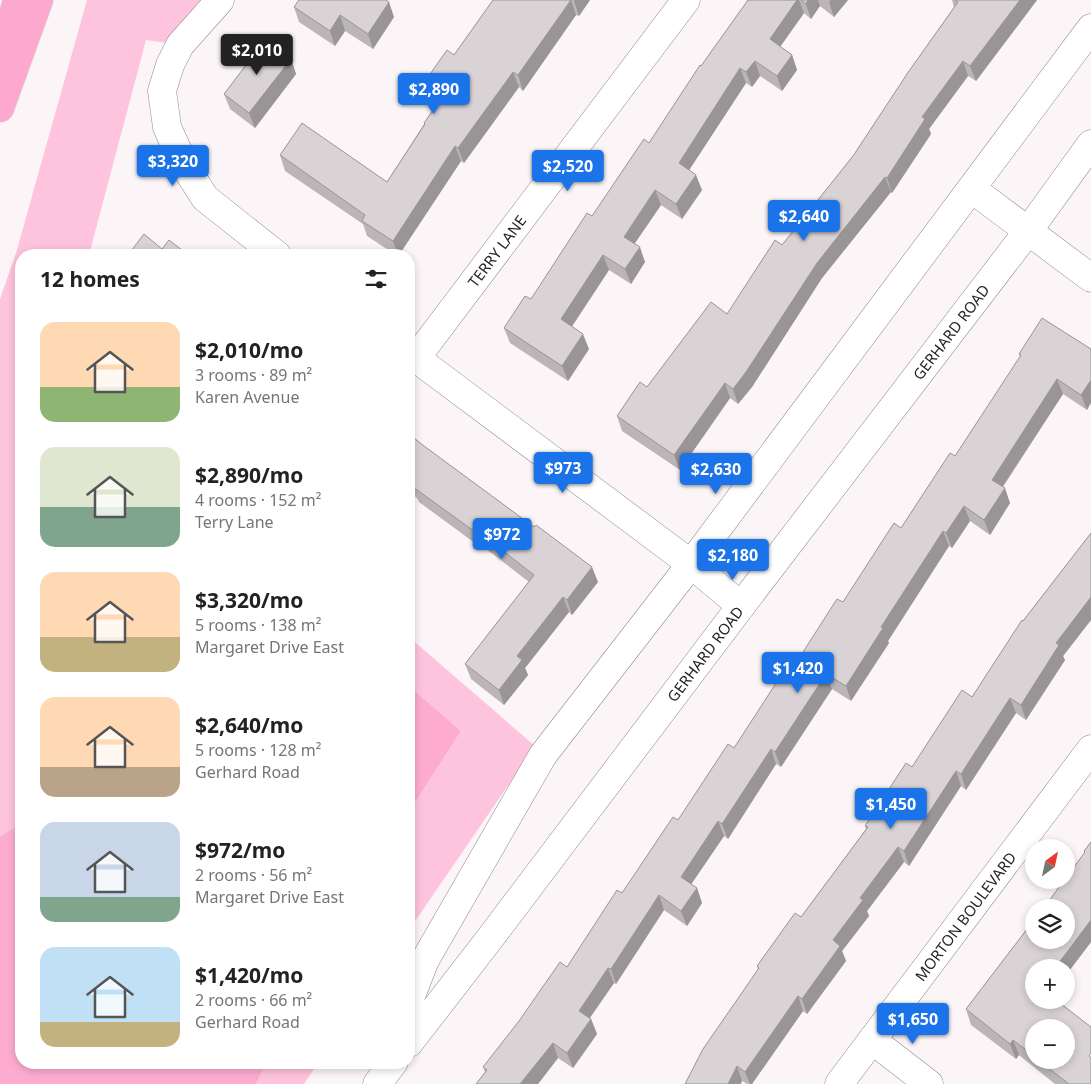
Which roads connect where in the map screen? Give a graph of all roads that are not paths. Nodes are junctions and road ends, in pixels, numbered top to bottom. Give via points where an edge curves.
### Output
1 (16, 0) edge
2 (39, 0) edge
3 (220, 0) edge
4 (686, 0) edge
5 (1091, 28) edge
6 (0, 63) edge
7 (0, 108) edge
8 (1091, 144) edge
9 (972, 189) junction
10 (1028, 231) junction
11 (269, 249) edge
12 (1091, 278) edge
13 (415, 351) edge
14 (415, 357) edge
15 (691, 564) junction
16 (741, 606) junction
17 (1091, 749) edge
18 (415, 986) edge
19 (415, 1035) edge
20 (872, 1040) junction
21 (381, 1069) edge
22 (388, 1069) edge
23 (376, 1084) edge
24 (839, 1084) edge
25 (929, 1084) edge

1 - 6 highway
2 - 7 highway
3 - 11 street via 180,45 170,65 162,91 167,127 184,165 205,198
4 - 13 street, TERRY LANE
5 - 9 street
8 - 10 street, GERHARD ROAD
9 - 10 street
9 - 15 street
10 - 12 street
10 - 16 street, GERHARD ROAD
14 - 15 street
15 - 16 street
15 - 18 street via 543,756 425,960
16 - 19 street, GERHARD ROAD
17 - 20 street, MORTON BOULEVARD
20 - 24 street, MORTON BOULEVARD
20 - 25 street
21 - 23 street
22 - 23 street

